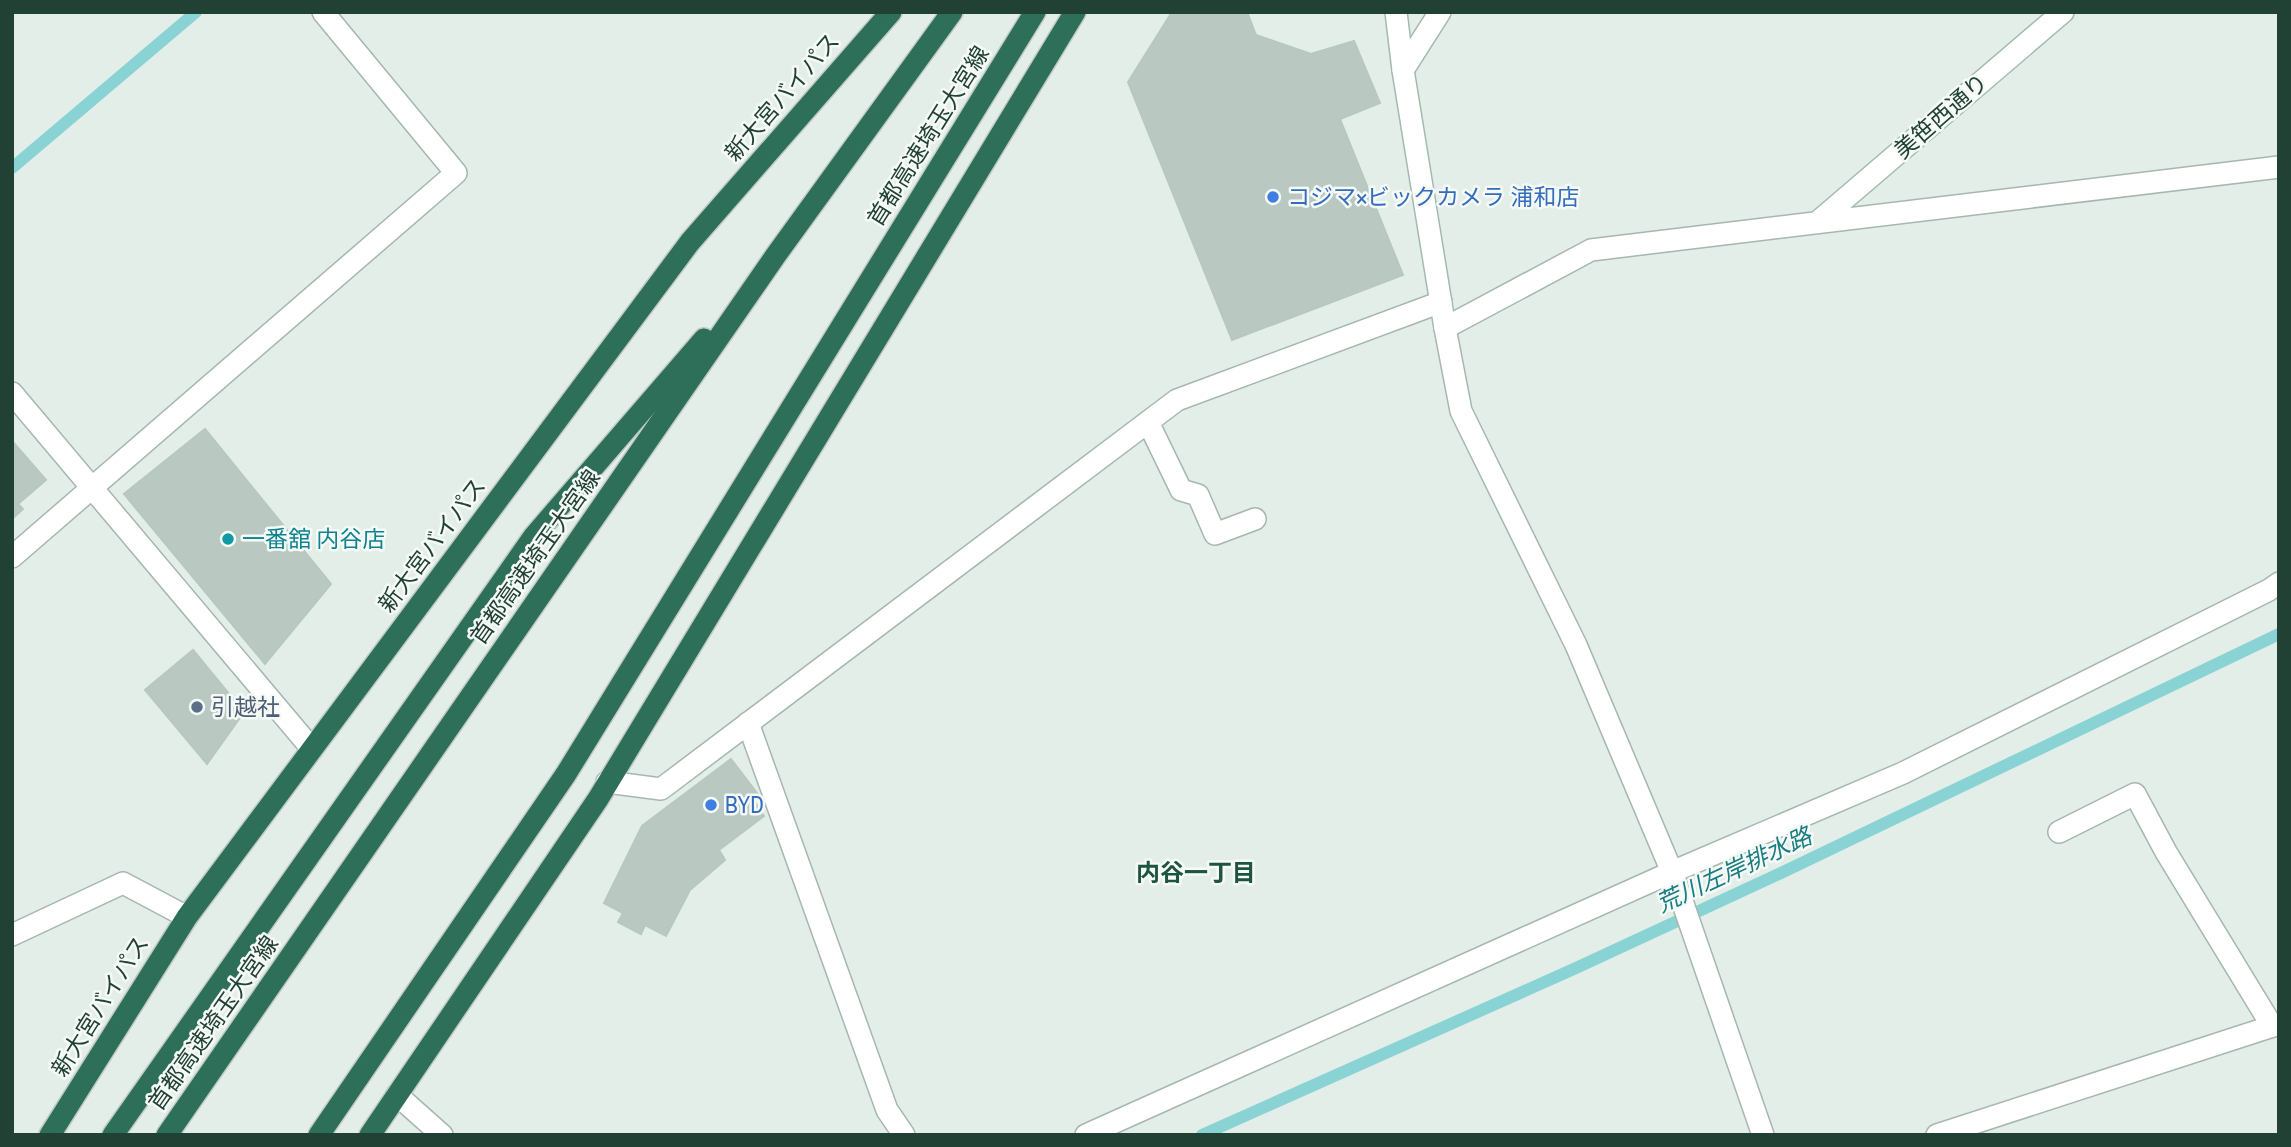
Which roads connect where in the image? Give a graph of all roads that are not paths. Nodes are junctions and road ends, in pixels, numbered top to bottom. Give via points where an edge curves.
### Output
1 (323, 12) edge
2 (891, 12) edge
3 (952, 12) edge
4 (1035, 12) edge
5 (1076, 12) edge
6 (1396, 12) edge
7 (1440, 12) edge
8 (2063, 12) edge
9 (1403, 70) junction
10 (2279, 167) edge
11 (1820, 220) junction
12 (776, 255) junction
13 (1441, 302) junction
14 (1445, 328) junction
15 (12, 393) edge
16 (1149, 422) junction
17 (93, 489) junction
18 (1255, 519) dead end
19 (12, 557) edge
20 (2279, 583) edge
21 (748, 723) junction
22 (312, 748) junction
23 (607, 782) junction
24 (2059, 832) dead end
25 (1675, 882) junction
26 (187, 917) junction
27 (12, 935) edge
28 (2275, 1025) edge
29 (397, 1095) junction
30 (50, 1135) edge
31 (113, 1135) edge
32 (167, 1135) edge
33 (319, 1135) edge
34 (370, 1135) edge
35 (442, 1135) edge
36 (904, 1135) edge
37 (1086, 1135) edge
38 (1763, 1135) edge
39 (1937, 1135) edge

1 - 17 street via 456,173
2 - 22 highway, 新大宮バイパス via 690,242
3 - 12 highway, 首都高速埼玉大宮線
4 - 33 highway, 首都高速埼玉大宮線 via 566,774
5 - 23 highway
6 - 9 street
7 - 9 street
8 - 11 street, 美笹西通り
9 - 13 street
10 - 11 street
11 - 14 street via 1591,250
12 - 31 highway via 534,536
12 - 32 highway, 首都高速埼玉大宮線
13 - 14 street
13 - 16 street via 1177,400
14 - 25 street via 1461,411 1576,645
15 - 17 street
16 - 18 street via 1181,490 1198,495 1215,534
16 - 21 street
17 - 19 street
17 - 22 street
20 - 25 street
21 - 23 street via 661,789
21 - 36 street via 887,1110
22 - 26 highway, 新大宮バイパス
23 - 29 highway
24 - 28 street via 2135,794 2166,852
25 - 37 street
25 - 38 street
26 - 27 street via 123,883
26 - 30 highway, 新大宮バイパス
28 - 39 street
29 - 34 highway
29 - 35 street

